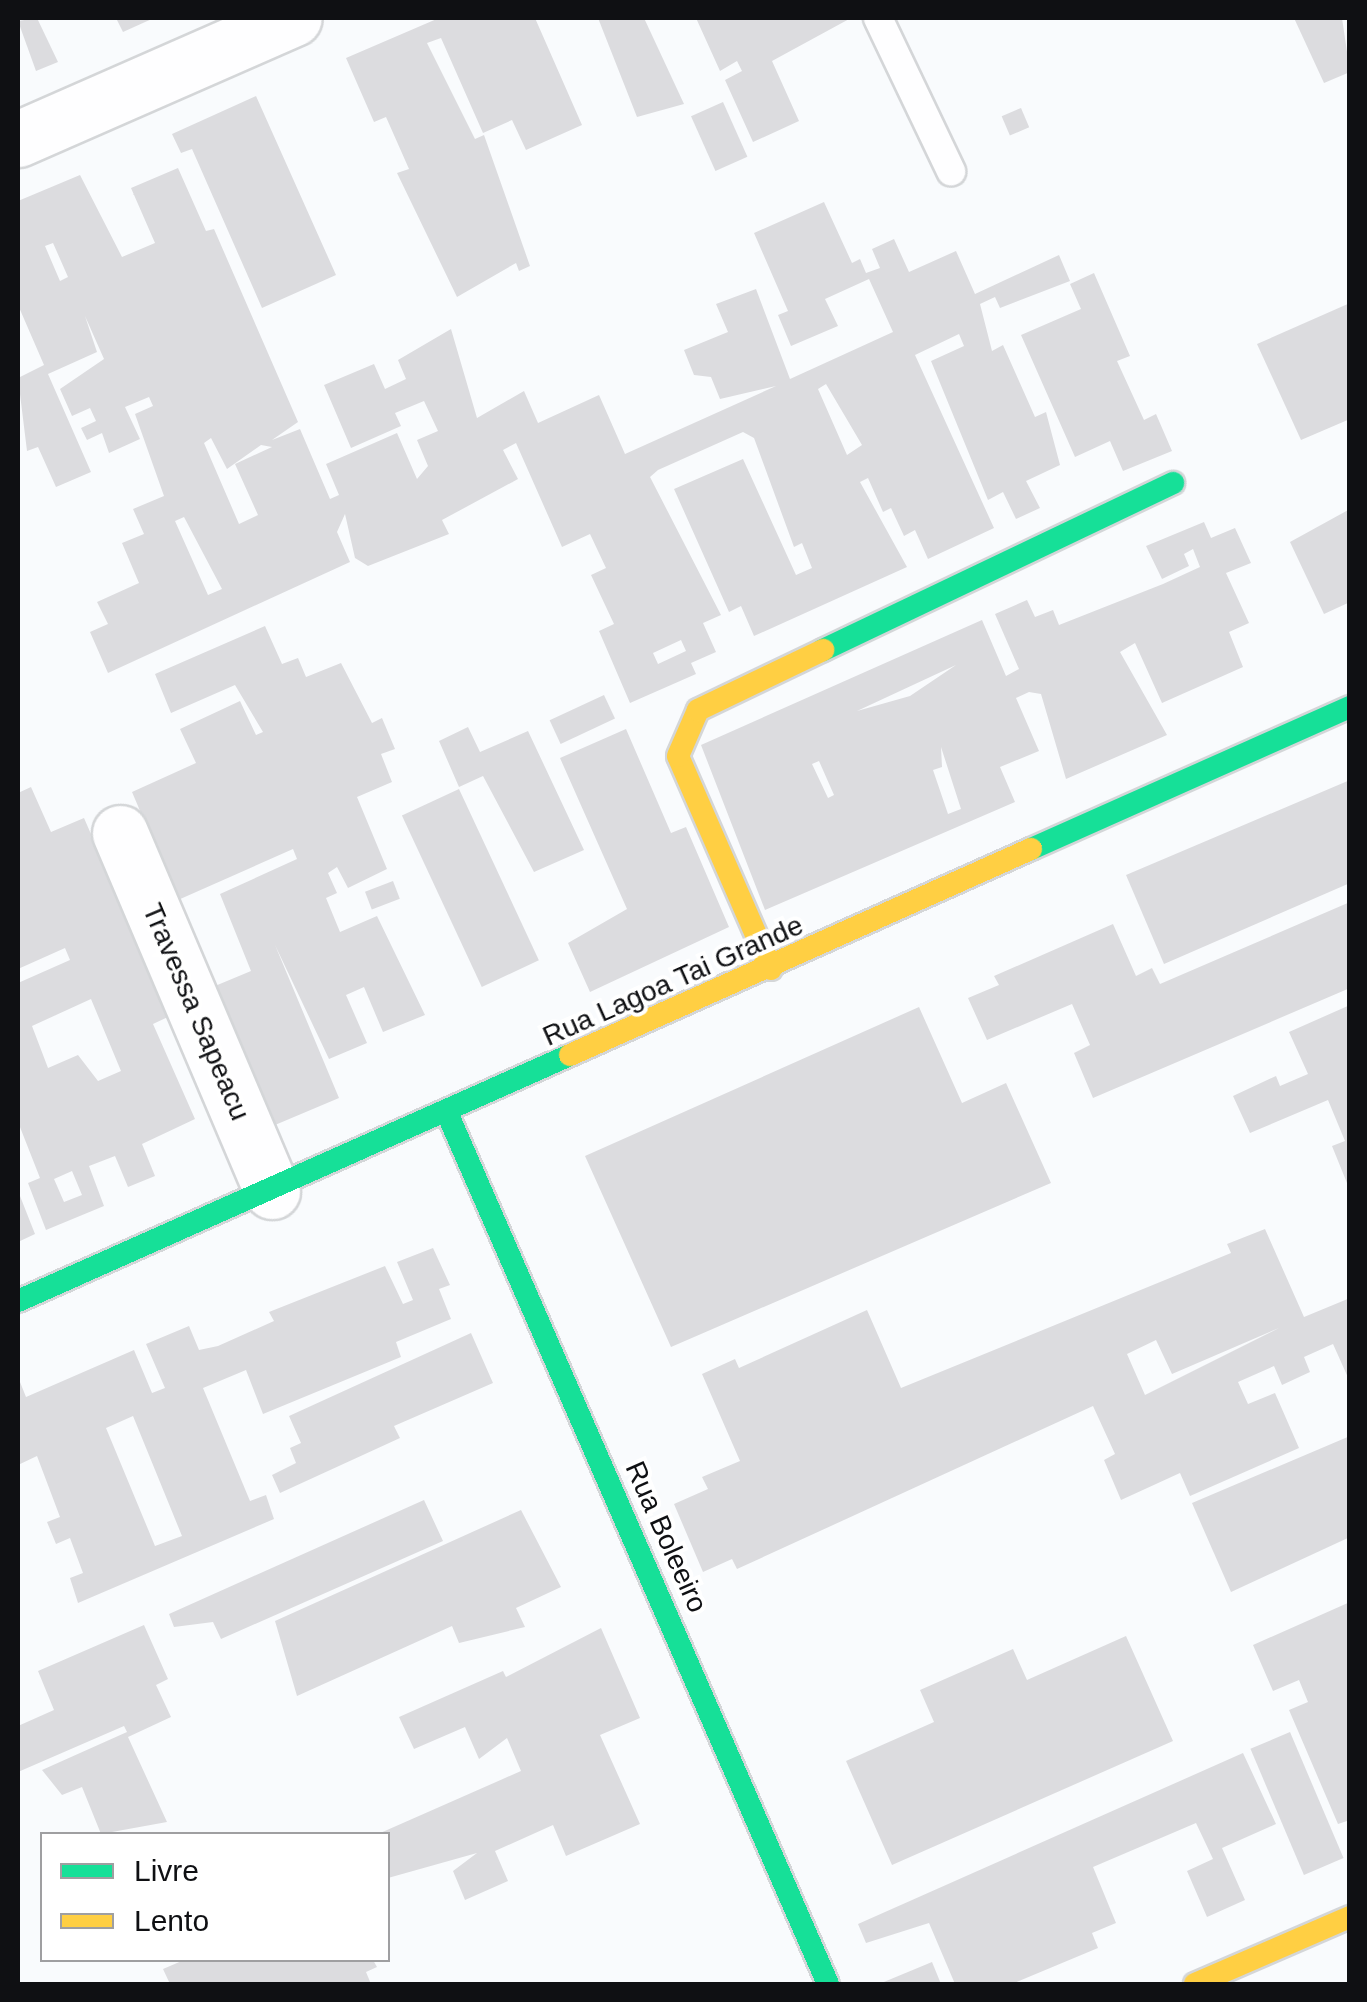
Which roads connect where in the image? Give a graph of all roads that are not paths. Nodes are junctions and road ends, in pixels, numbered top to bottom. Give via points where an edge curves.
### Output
1 (294, 18) edge
2 (878, 18) edge
3 (18, 139) edge
4 (951, 172) dead end
5 (1173, 483) dead end
6 (1350, 707) edge
7 (120, 833) dead end
8 (771, 968) junction
9 (448, 1115) junction
10 (272, 1191) junction
11 (18, 1301) edge
12 (1350, 1917) edge
13 (828, 1984) edge
14 (1195, 1984) edge

1 - 3 street
2 - 4 lane
5 - 8 street via 698,710 678,756
6 - 8 street, Rua Lagoa Tai Grande
7 - 10 street, Travessa Sapeacu
8 - 9 street, Rua Lagoa Tai Grande
9 - 10 street, Rua Lagoa Tai Grande
9 - 13 street, Rua Boleeiro
10 - 11 street, Rua Lagoa Tai Grande
12 - 14 street

